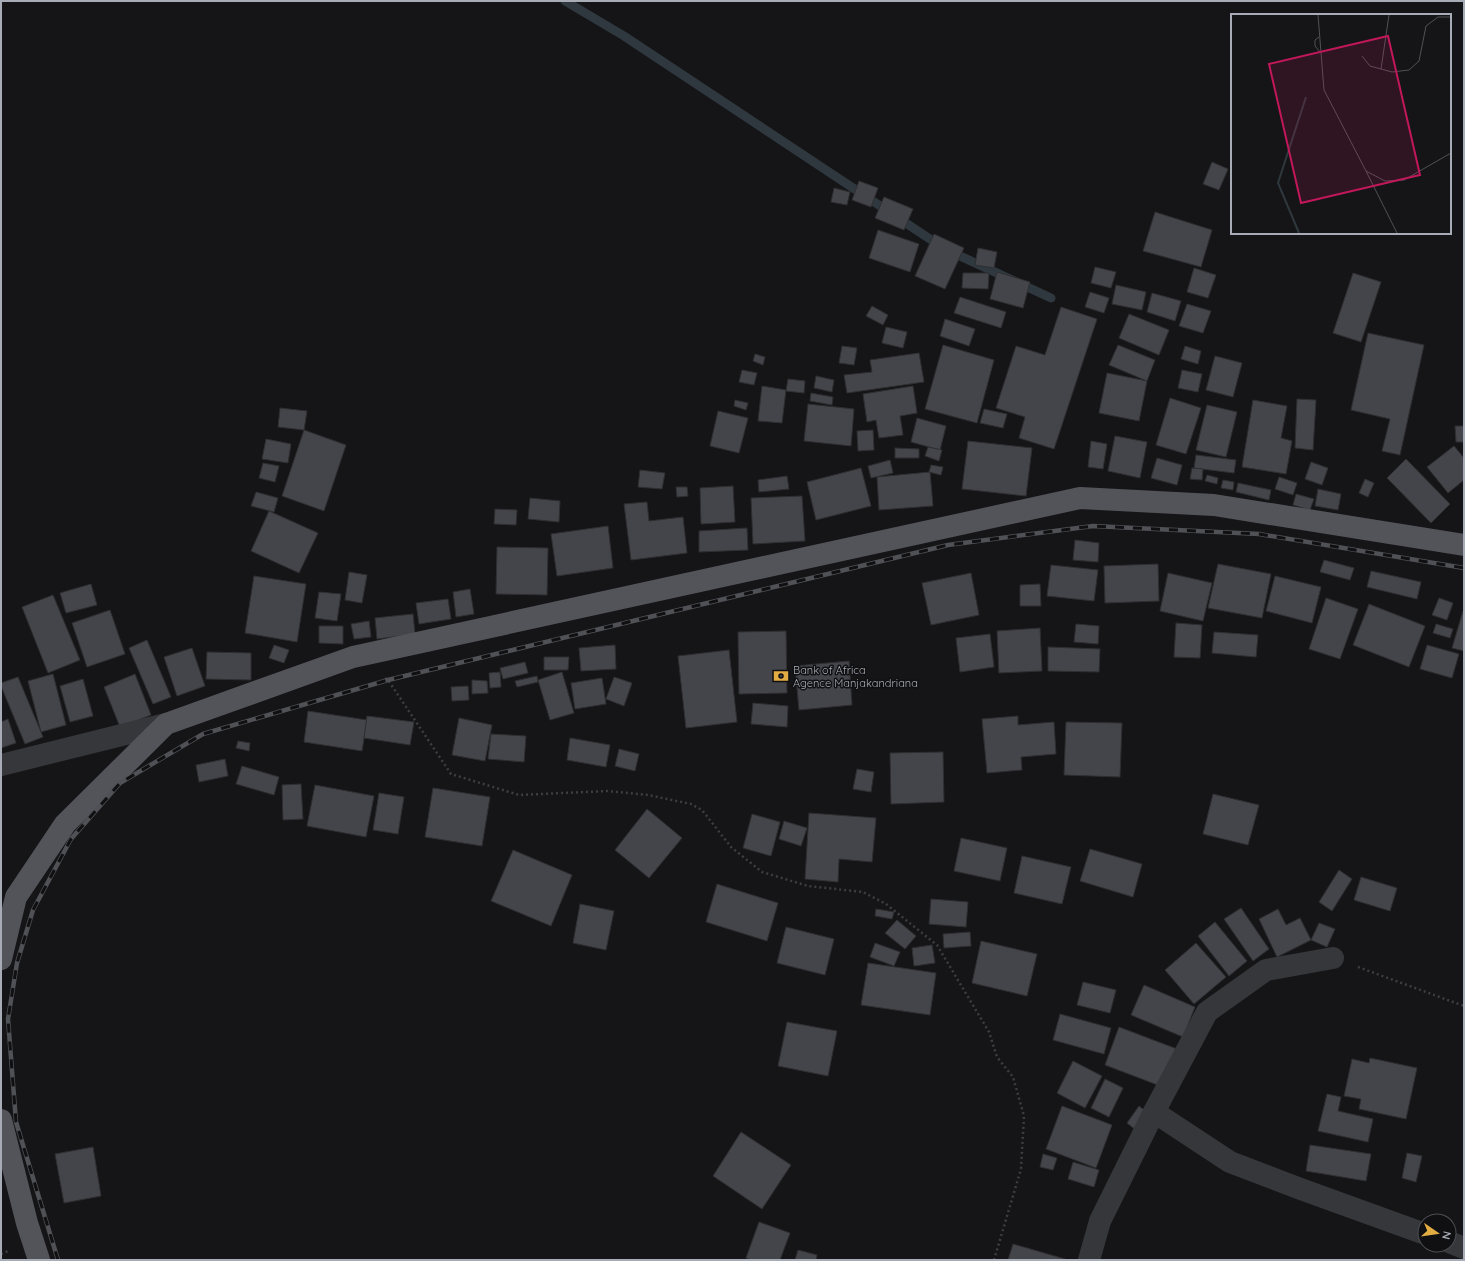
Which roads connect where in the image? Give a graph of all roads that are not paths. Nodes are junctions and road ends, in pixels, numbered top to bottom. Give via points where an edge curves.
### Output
1 (1464, 545) edge
2 (166, 724) junction
3 (1, 765) edge
4 (1333, 958) road end
5 (1, 959) edge
6 (1154, 1112) junction
7 (1, 1120) edge
8 (1417, 1231) edge
9 (39, 1260) edge
10 (1089, 1260) edge

1 - 2 main road via 1214,504 1080,498 353,657
2 - 3 street
2 - 5 main road via 65,824 16,897
4 - 6 street via 1266,970 1207,1012
6 - 8 street via 1230,1162
6 - 10 street via 1100,1221
7 - 9 main road

